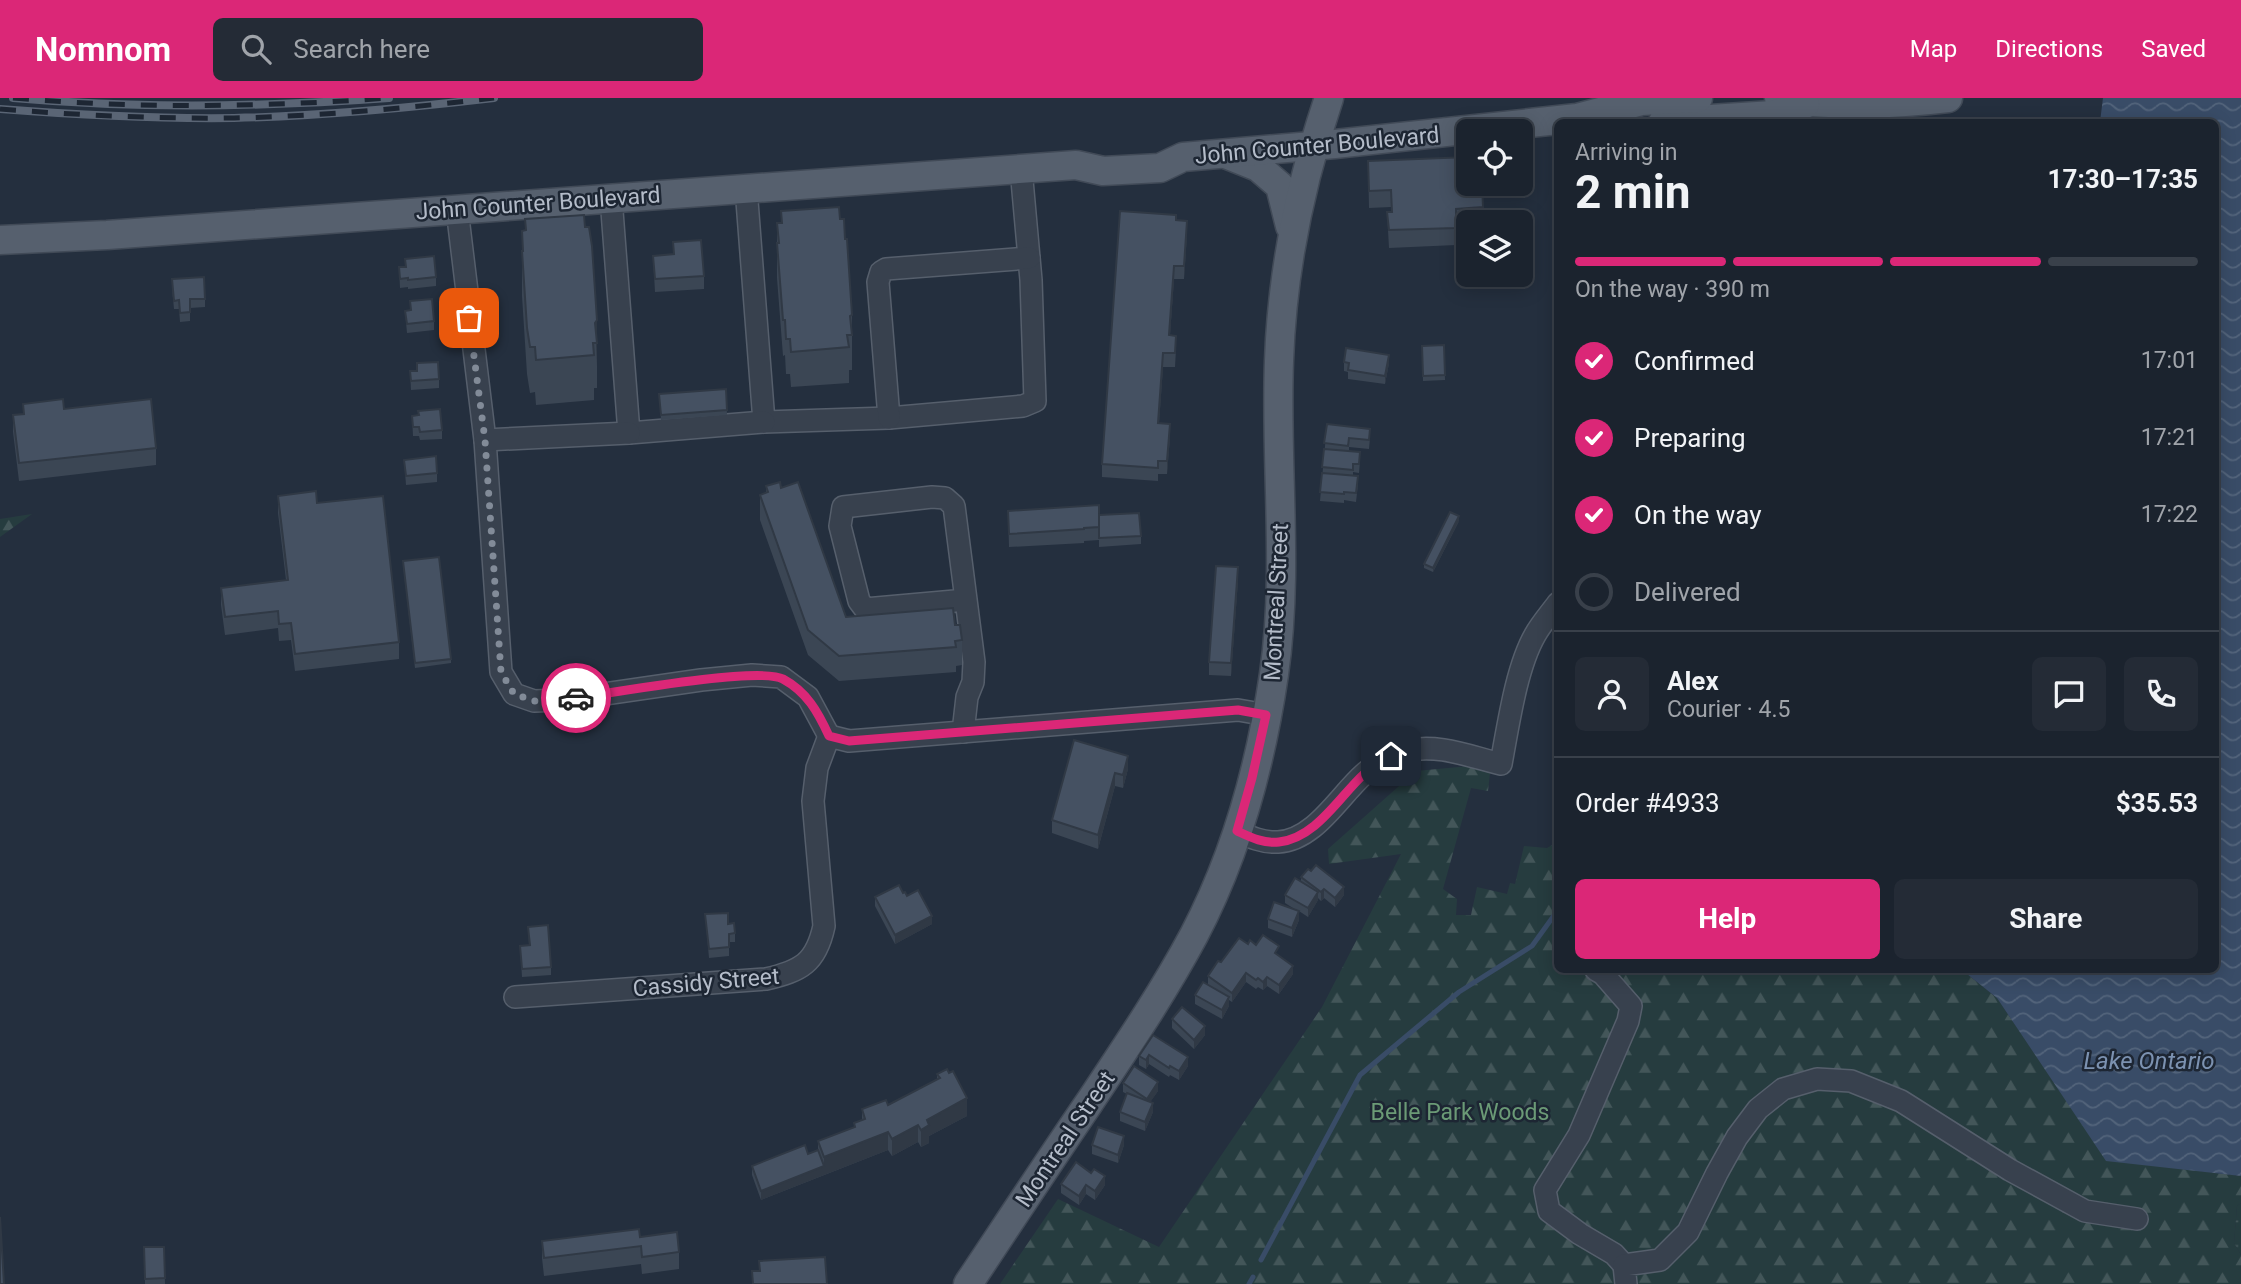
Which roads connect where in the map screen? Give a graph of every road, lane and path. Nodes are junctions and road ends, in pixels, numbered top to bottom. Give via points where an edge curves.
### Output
1 (1329, 98) edge
2 (1698, 98) edge
3 (1780, 98) edge
4 (1948, 98) edge
5 (1808, 103) junction
6 (1719, 113) edge
7 (1580, 119) edge
8 (1682, 119) edge
9 (1554, 122) edge
10 (1312, 146) junction
11 (1226, 154) junction
12 (1021, 169) junction
13 (746, 188) junction
14 (611, 198) junction
15 (457, 209) junction
16 (1292, 232) junction
17 (0, 240) edge
18 (1029, 258) junction
19 (889, 418) junction
20 (764, 422) junction
21 (629, 433) junction
22 (485, 440) junction
23 (966, 600) junction
24 (1554, 608) edge
25 (1266, 715) junction
26 (963, 732) junction
27 (829, 736) junction
28 (1237, 831) junction
29 (1601, 973) edge
30 (515, 997) dead end
31 (2137, 1219) dead end
32 (1628, 1278) edge
33 (968, 1284) edge

1 - 10 main road, Montreal Street
2 - 7 main road, John Counter Boulevard via 1642,101
3 - 5 main road
4 - 5 main road
5 - 6 main road via 1773,115
6 - 8 main road
9 - 10 main road, John Counter Boulevard
10 - 11 main road, John Counter Boulevard
10 - 16 main road, Montreal Street
11 - 12 main road, John Counter Boulevard via 1183,158 1160,150 1098,154 1076,165
11 - 16 main road via 1258,167 1280,186
12 - 13 main road, John Counter Boulevard
12 - 18 street
13 - 14 main road, John Counter Boulevard
13 - 20 street
14 - 15 main road, John Counter Boulevard
14 - 21 street
15 - 17 main road, John Counter Boulevard
15 - 22 street
16 - 25 main road, Montreal Street via 1279,360 1278,626
18 - 19 street via 1035,401 1023,406
18 - 19 street via 881,272 878,282
19 - 20 street
20 - 21 street
21 - 22 street
22 - 27 street via 501,672 514,694 534,701 752,675 781,677 808,697
23 - 23 street via 954,506 945,498 843,507 841,526 859,601 865,609
23 - 26 street via 974,662
24 - 28 street via 1528,651 1501,764 1449,751 1409,750 1364,774 1300,835 1280,842 1262,841
25 - 26 street via 1238,710
25 - 28 main road, Montreal Street
26 - 27 street via 849,741
27 - 30 street, Cassidy Street via 817,768 813,801 824,926 820,946 810,960 793,973 766,979
28 - 33 main road, Montreal Street via 1194,934 1169,977
29 - 32 street via 1631,1006 1630,1014 1579,1135 1545,1190 1549,1211 1614,1254
31 - 32 street via 2085,1211 1900,1101 1851,1080 1817,1079 1783,1089 1758,1109 1723,1161 1689,1232 1660,1260

